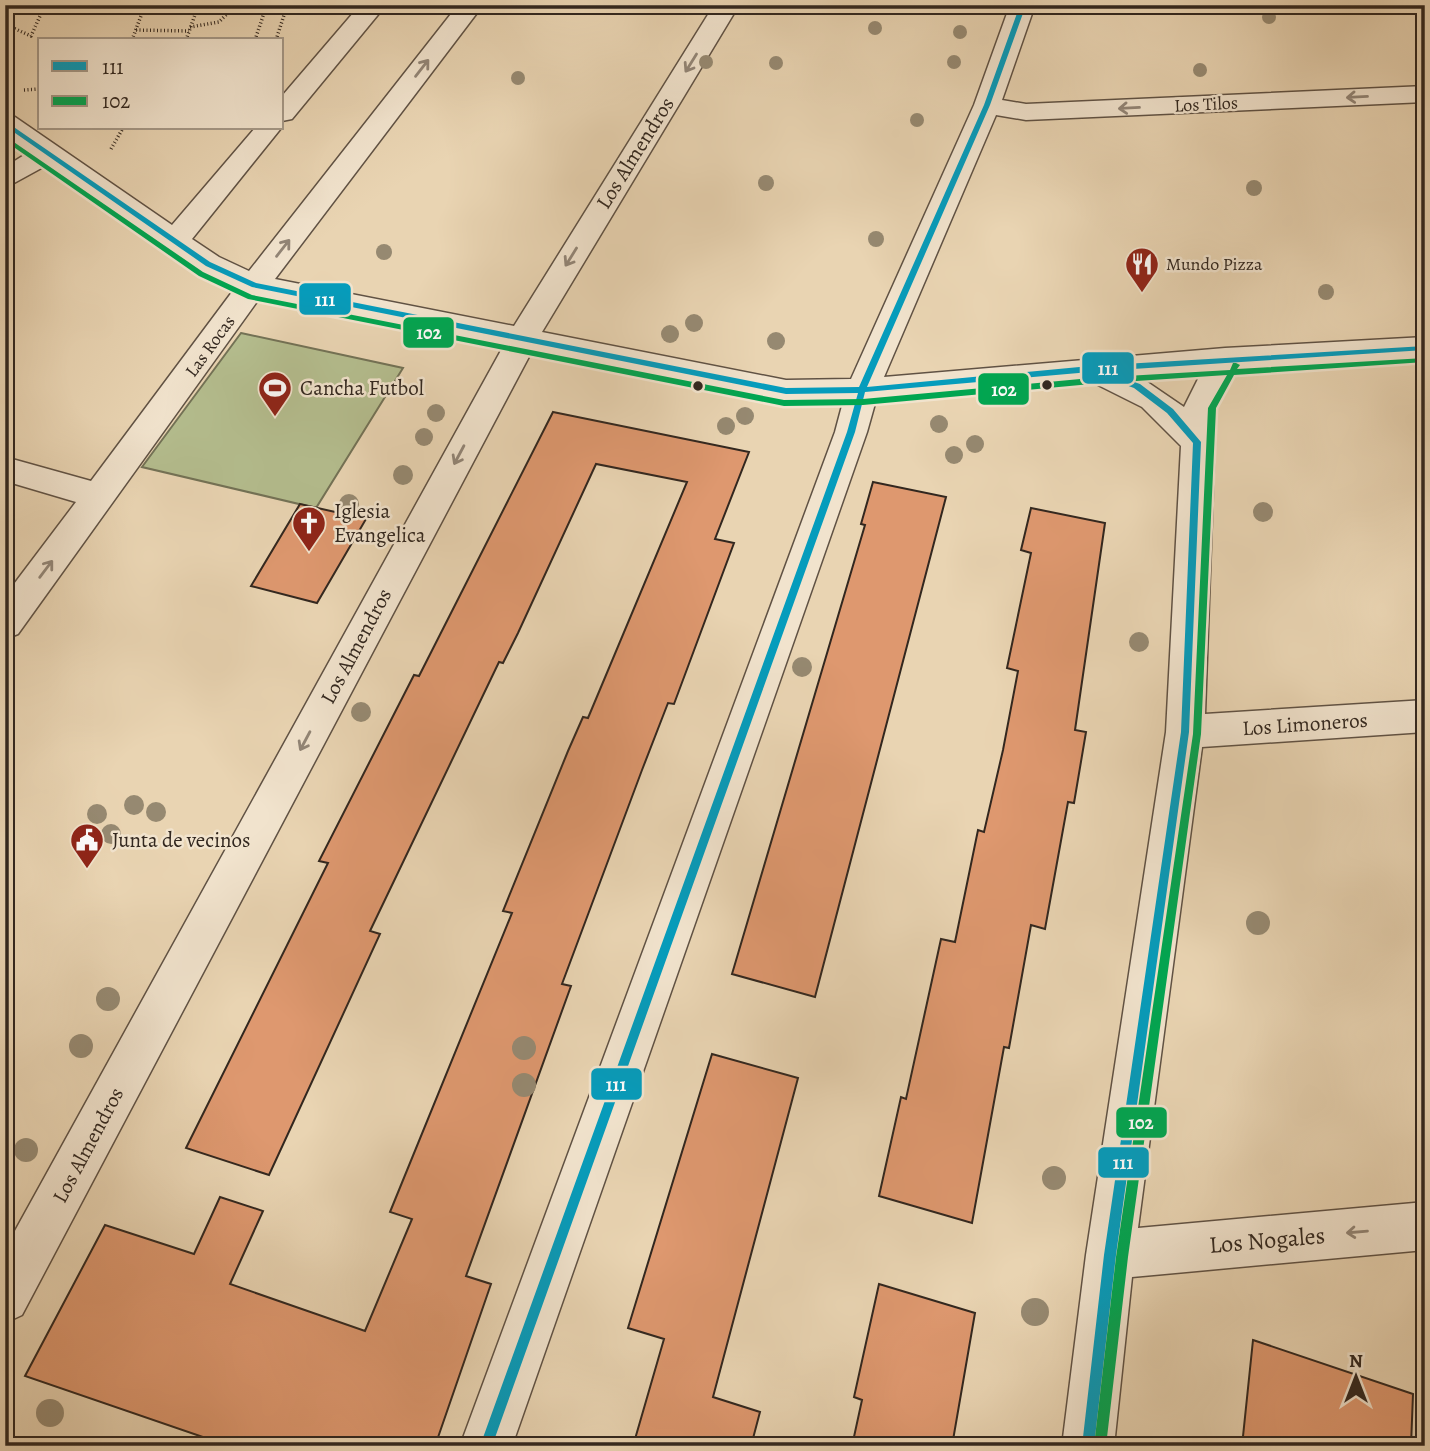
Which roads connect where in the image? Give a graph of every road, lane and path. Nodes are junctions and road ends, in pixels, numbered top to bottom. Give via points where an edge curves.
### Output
1 (45, 5) edge
2 (145, 5) edge
3 (219, 5) edge
4 (236, 5) edge
5 (374, 5) edge
6 (471, 5) edge
7 (727, 5) edge
8 (1023, 5) edge
9 (285, 12) dead end
10 (264, 13) dead end
11 (5, 19) edge
12 (190, 29) junction
13 (136, 30) junction
14 (133, 38) edge
15 (187, 38) edge
16 (256, 38) edge
17 (277, 38) edge
18 (1425, 94) edge
19 (987, 105) junction
20 (284, 111) edge
21 (5, 123) edge
22 (267, 130) edge
23 (48, 153) junction
24 (5, 179) edge
25 (175, 240) junction
26 (254, 285) junction
27 (523, 338) junction
28 (1425, 348) edge
29 (1225, 359) junction
30 (1090, 369) junction
31 (862, 390) junction
32 (1197, 442) junction
33 (5, 469) edge
34 (100, 496) junction
35 (5, 624) edge
36 (1425, 716) edge
37 (1185, 732) junction
38 (1425, 1226) edge
39 (1110, 1255) junction
40 (5, 1298) edge
41 (486, 1446) edge
42 (1088, 1446) edge

1 - 11 path via 31,36
2 - 13 path
3 - 12 path via 196,12
4 - 12 path via 219,22
5 - 20 street
26 -> 6 street, Las Rocas
7 -> 27 street, Los Almendros
8 - 19 street
9 - 17 path
10 - 16 path
12 - 13 path
12 - 15 path
13 - 14 path
18 -> 19 street, Los Tilos via 1026,112
19 - 31 street
21 - 23 street
22 - 25 street
23 - 24 street
23 - 25 street
25 - 26 street via 208,264
26 - 27 street
26 - 34 street, Las Rocas
27 - 31 street via 786,391
27 -> 40 street, Los Almendros
28 - 29 street
29 - 30 street
29 - 32 street via 1200,405
30 - 31 street
30 - 32 street via 1137,386 1170,411
31 - 41 street via 851,432
32 - 37 street
33 - 34 street
35 -> 34 street, Las Rocas
36 - 37 street, Los Limoneros
37 - 39 street
38 -> 39 street, Los Nogales
39 - 42 street

